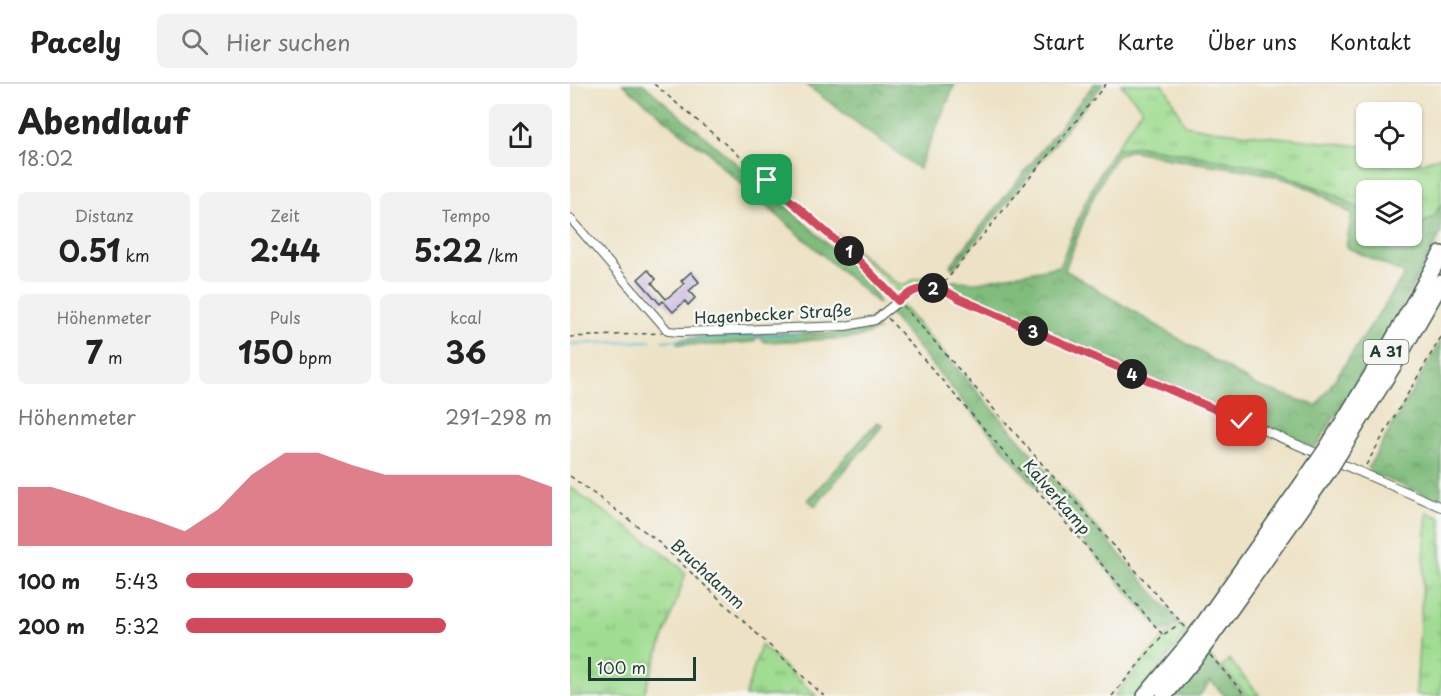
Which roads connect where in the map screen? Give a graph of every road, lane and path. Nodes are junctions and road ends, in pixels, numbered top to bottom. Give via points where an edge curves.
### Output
1 (654, 84) edge
2 (1106, 84) edge
3 (570, 218) edge
4 (1441, 254) edge
5 (1441, 283) edge
6 (940, 288) junction
7 (898, 301) junction
8 (884, 313) junction
9 (668, 331) junction
10 (1441, 337) edge
11 (570, 338) edge
12 (1333, 451) junction
13 (1362, 474) junction
14 (570, 476) edge
15 (1441, 507) edge
16 (1181, 622) junction
17 (1163, 635) junction
18 (1199, 642) junction
19 (824, 696) edge
20 (1112, 696) edge
21 (1145, 696) edge
22 (1164, 696) edge
23 (1246, 696) edge

1 - 7 path via 823,228
2 - 6 path
3 - 9 street
4 - 12 highway, A 31
5 - 12 highway, A 31 via 1395,363
6 - 7 street, Hagenbecker Straße via 924,288
6 - 13 street
7 - 8 street, Hagenbecker Straße
7 - 16 path
8 - 9 street, Hagenbecker Straße via 875,320 846,326
8 - 17 path, Kalverkamp
9 - 11 path
10 - 13 path
12 - 18 highway, A 31, bridge
13 - 15 street
14 - 19 path, Bruchdamm via 655,539
16 - 17 path
16 - 18 path
17 - 20 path
18 - 21 highway, A 31
18 - 22 highway, A 31
18 - 23 path

